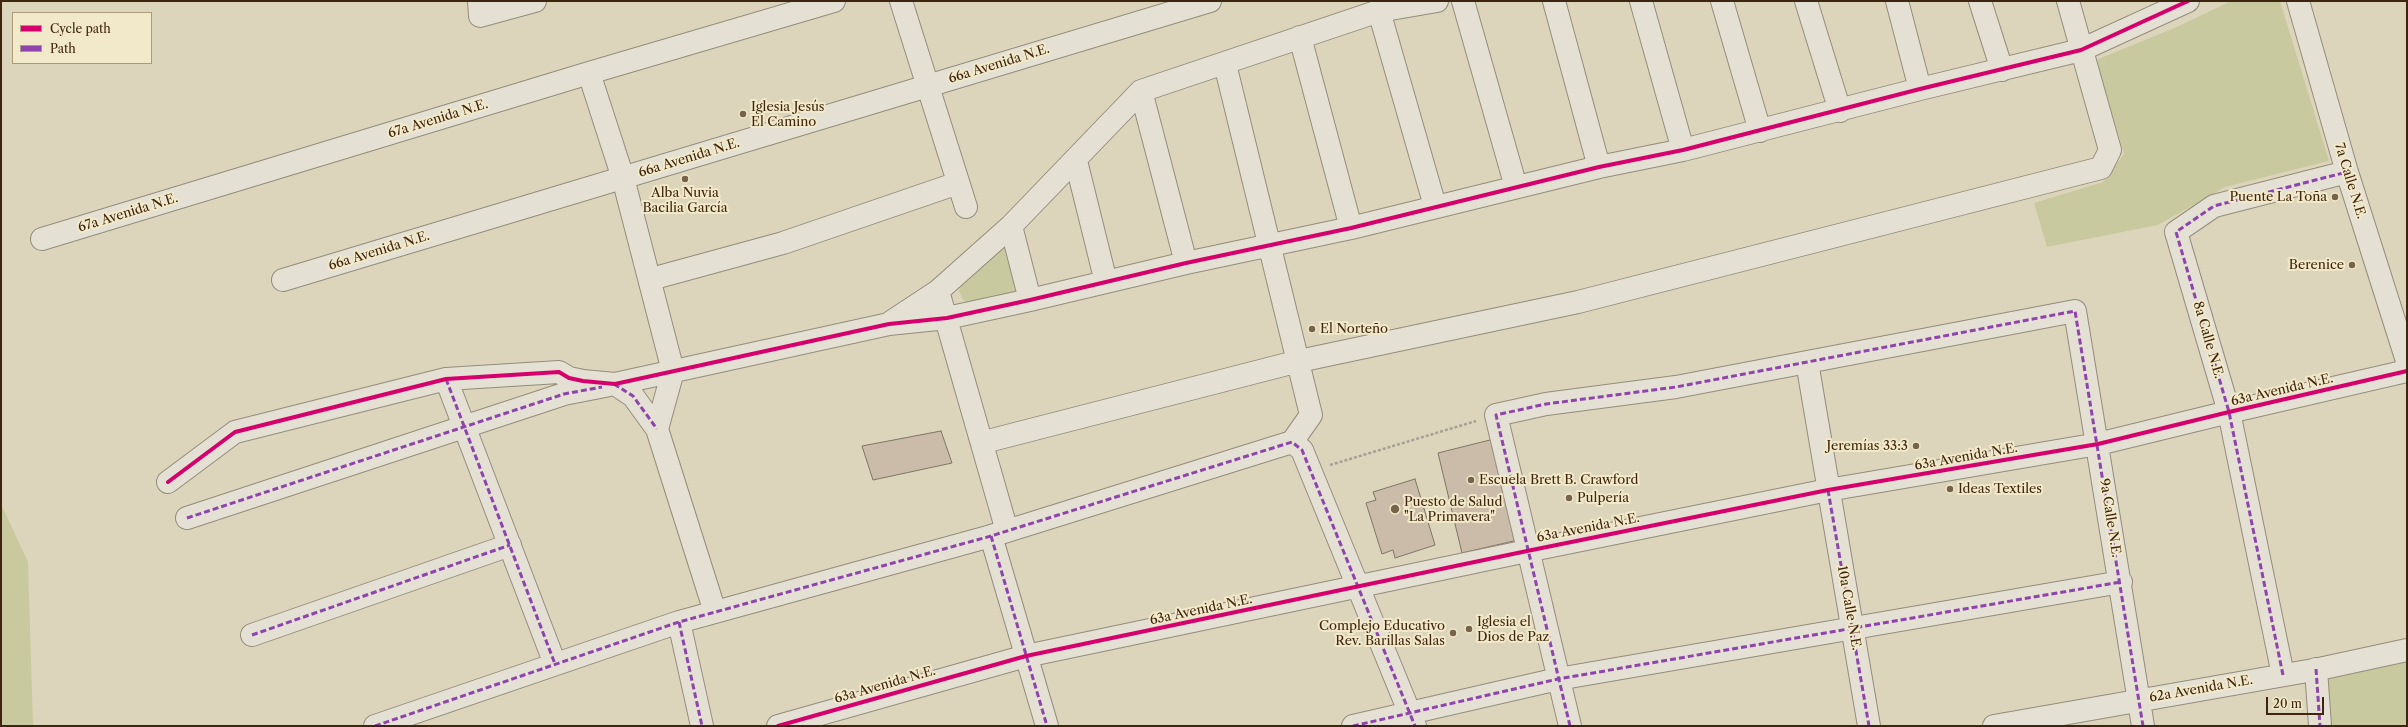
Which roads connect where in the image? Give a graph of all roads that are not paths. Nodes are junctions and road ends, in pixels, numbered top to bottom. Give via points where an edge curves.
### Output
1 (479, 1) edge
2 (535, 1) edge
3 (834, 1) edge
4 (901, 1) edge
5 (1210, 1) edge
6 (1437, 1) edge
7 (1463, 1) edge
8 (1554, 1) edge
9 (1641, 1) edge
10 (1722, 1) edge
11 (1806, 1) edge
12 (1897, 1) edge
13 (1980, 1) edge
14 (2068, 1) edge
15 (2188, 1) edge
16 (2298, 1) edge
17 (2157, 8) edge
18 (1379, 11) junction
19 (1300, 37) junction
20 (2081, 50) junction
21 (1225, 64) junction
22 (2002, 70) junction
23 (589, 73) junction
24 (928, 85) junction
25 (1920, 88) junction
26 (1142, 91) junction
27 (1840, 111) junction
28 (1760, 131) junction
29 (1683, 150) junction
30 (1076, 161) junction
31 (1599, 167) junction
32 (2347, 172) junction
33 (623, 178) junction
34 (958, 183) junction
35 (1516, 187) junction
36 (1435, 206) junction
37 (966, 207) dead end
38 (1011, 226) junction
39 (1351, 228) junction
40 (42, 239) dead end
41 (1268, 245) junction
42 (1186, 263) junction
43 (651, 279) junction
44 (283, 280) dead end
45 (1106, 282) junction
46 (938, 291) junction
47 (1030, 300) junction
48 (947, 318) junction
49 (889, 324) junction
50 (670, 359) junction
51 (1299, 361) junction
52 (2407, 361) edge
53 (1807, 362) junction
54 (2407, 371) edge
55 (446, 379) junction
56 (616, 384) junction
57 (2229, 412) junction
58 (464, 426) junction
59 (657, 429) junction
60 (984, 442) junction
61 (1292, 442) junction
62 (2098, 444) junction
63 (168, 482) dead end
64 (1828, 490) junction
65 (187, 518) dead end
66 (999, 534) junction
67 (510, 545) junction
68 (1527, 551) junction
69 (2120, 582) junction
70 (1358, 588) junction
71 (715, 612) junction
72 (679, 622) junction
73 (1852, 628) junction
74 (252, 635) dead end
75 (2407, 650) edge
76 (1026, 656) junction
77 (555, 664) junction
78 (2316, 669) junction
79 (2283, 675) junction
80 (1558, 679) junction
81 (2141, 699) junction
82 (1412, 719) edge
83 (375, 726) edge
84 (702, 726) edge
85 (778, 726) edge
86 (1047, 726) edge
87 (1352, 726) edge
88 (1570, 726) edge
89 (1868, 726) edge
90 (1994, 726) edge
91 (2143, 726) edge
92 (2320, 726) edge

1 - 2 street via 480,16
3 - 23 street, 67a Avenida N.E.
4 - 24 street
5 - 24 street, 66a Avenida N.E.
6 - 18 street
7 - 35 street
8 - 31 street
9 - 29 street
10 - 28 street
11 - 27 street
12 - 25 street
13 - 22 street
14 - 20 street
15 - 17 street
16 - 32 street, 7a Calle N.E.
17 - 20 street
18 - 19 street
18 - 36 street
19 - 21 street
19 - 39 street
20 - 22 street
20 - 51 street via 2110,150 2101,168 1578,302
21 - 26 street
21 - 41 street
22 - 25 street
23 - 33 street
23 - 40 street, 67a Avenida N.E.
24 - 33 street, 66a Avenida N.E.
24 - 34 street
25 - 27 street
26 - 30 street
26 - 42 street
27 - 28 street
28 - 29 street
29 - 31 street
30 - 38 street
30 - 45 street
31 - 35 street
32 - 52 street, 7a Calle N.E.
32 - 57 street, 8a Calle N.E. via 2214,206 2176,232
33 - 43 street
33 - 44 street, 66a Avenida N.E.
34 - 37 street
34 - 43 street via 783,244
35 - 36 street
36 - 39 street
38 - 46 street
38 - 47 street
39 - 41 street
41 - 42 street
41 - 51 street
42 - 45 street
43 - 50 street
45 - 47 street
46 - 48 street
46 - 49 street
47 - 48 street
48 - 49 street
48 - 60 street
49 - 50 street
50 - 56 street
50 - 59 street
51 - 60 street
51 - 61 street via 1311,415
53 - 62 street, 9a Calle N.E. via 2075,311
53 - 64 street, 10a Calle N.E.
53 - 68 street via 1676,387 1546,404 1496,415
54 - 57 street, 63a Avenida N.E.
55 - 56 street via 559,372 569,378 583,381
55 - 58 street
55 - 63 street via 235,432
56 - 58 street via 564,394
56 - 59 street via 633,396
57 - 62 street, 63a Avenida N.E.
57 - 79 street, 8a Calle N.E.
58 - 65 street
58 - 67 street
59 - 71 street
60 - 66 street
61 - 66 street
61 - 70 street via 1302,450
62 - 64 street, 63a Avenida N.E.
62 - 69 street, 9a Calle N.E.
64 - 68 street, 63a Avenida N.E.
64 - 73 street, 10a Calle N.E.
66 - 71 street
66 - 76 street
67 - 74 street
67 - 77 street
68 - 70 street, 63a Avenida N.E.
68 - 80 street
69 - 73 street
69 - 81 street, 9a Calle N.E.
70 - 76 street, 63a Avenida N.E.
70 - 82 street
71 - 72 street
72 - 77 street
72 - 84 street
73 - 80 street
73 - 89 street, 10a Calle N.E.
75 - 78 street, 62a Avenida N.E.
76 - 85 street, 63a Avenida N.E.
76 - 86 street
77 - 83 street
78 - 79 street, 62a Avenida N.E.
78 - 92 street
79 - 81 street, 62a Avenida N.E.
80 - 82 street
80 - 88 street
81 - 90 street, 62a Avenida N.E.
81 - 91 street, 9a Calle N.E.
82 - 87 street

